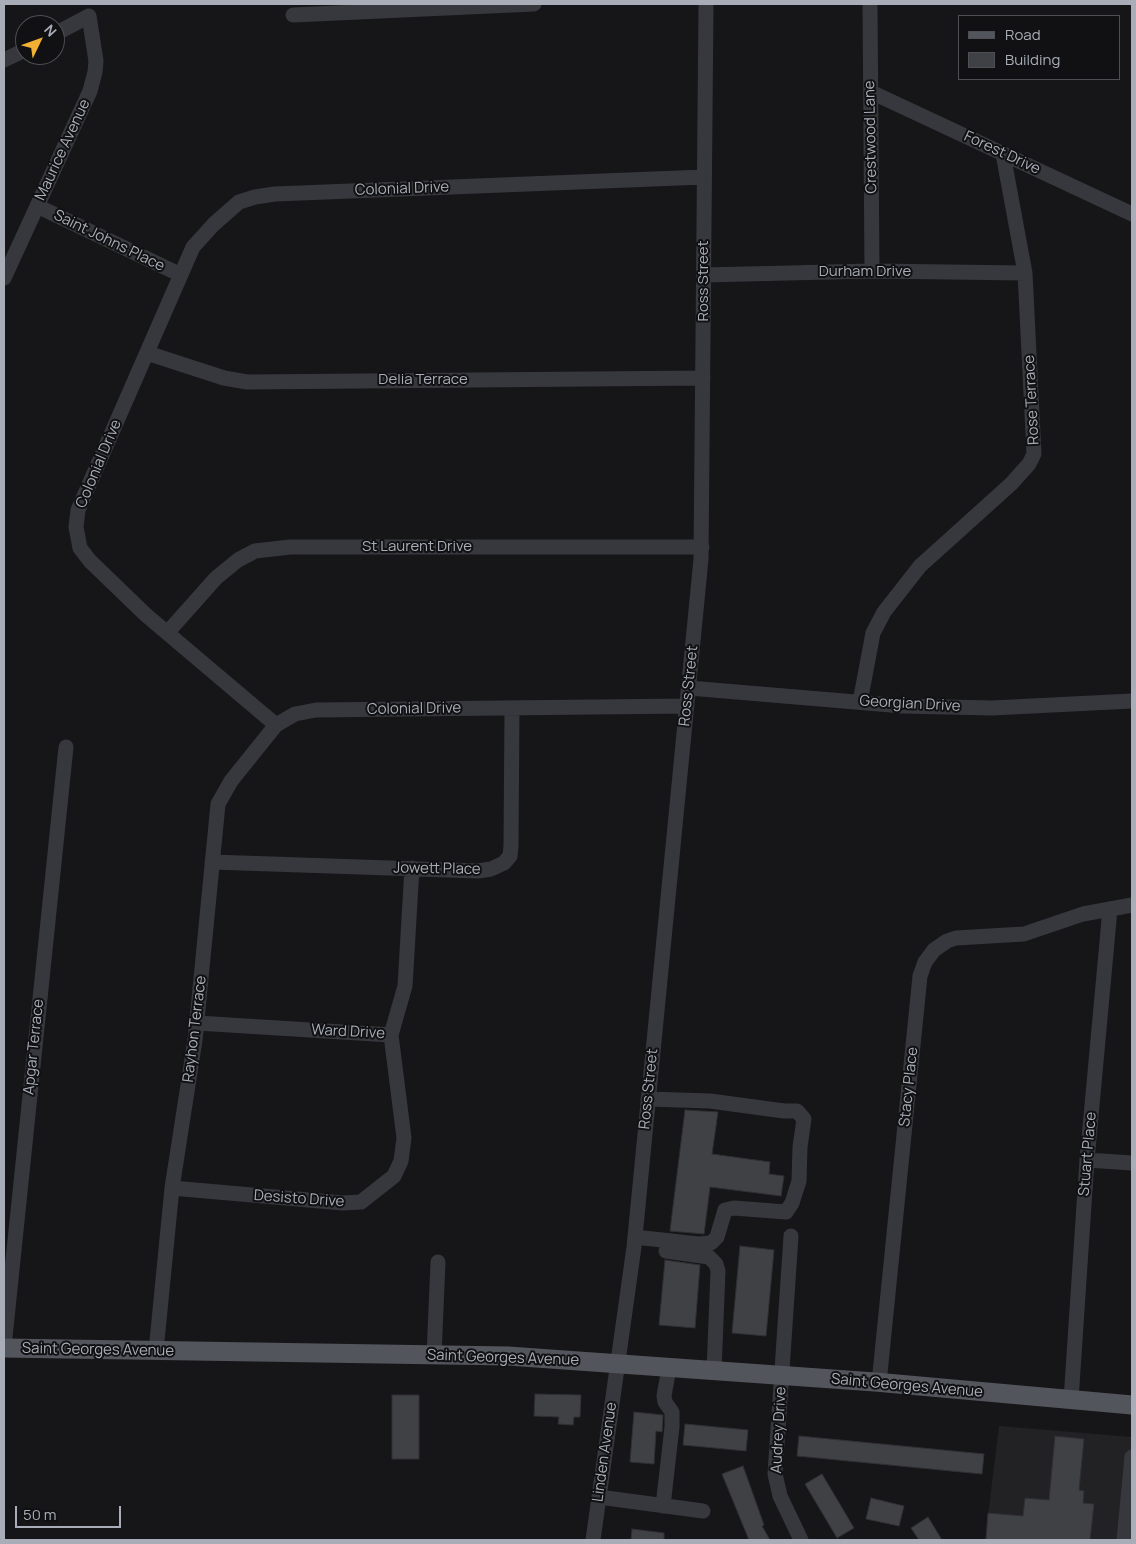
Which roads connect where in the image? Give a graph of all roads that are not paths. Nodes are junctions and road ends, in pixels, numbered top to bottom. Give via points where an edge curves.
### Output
1 (534, 4) edge
2 (706, 4) edge
3 (870, 4) edge
4 (293, 15) dead end
5 (65, 29) edge
6 (871, 92) junction
7 (1003, 154) junction
8 (704, 178) junction
9 (37, 206) junction
10 (1132, 214) edge
11 (872, 271) junction
12 (1025, 273) junction
13 (181, 275) junction
14 (704, 275) junction
15 (4, 278) edge
16 (147, 353) junction
17 (703, 378) junction
18 (702, 547) junction
19 (167, 633) junction
20 (689, 688) junction
21 (1132, 701) edge
22 (860, 702) junction
23 (687, 706) junction
24 (512, 708) junction
25 (276, 725) junction
26 (66, 747) dead end
27 (212, 862) junction
28 (412, 868) junction
29 (1132, 904) edge
30 (1110, 909) junction
31 (197, 1023) junction
32 (392, 1035) junction
33 (648, 1099) junction
34 (1087, 1160) junction
35 (1132, 1163) edge
36 (172, 1188) junction
37 (791, 1236) dead end
38 (634, 1242) junction
39 (438, 1262) dead end
40 (4, 1347) edge
41 (156, 1351) junction
42 (434, 1355) junction
43 (618, 1364) junction
44 (668, 1368) junction
45 (714, 1371) junction
46 (782, 1376) junction
47 (879, 1383) junction
48 (1071, 1400) junction
49 (1132, 1405) edge
50 (1132, 1458) edge
51 (599, 1497) junction
52 (663, 1506) junction
53 (703, 1511) dead end
54 (593, 1540) edge
55 (801, 1540) edge
56 (1124, 1540) edge

1 - 4 street
2 - 8 street, Ross Street
3 - 6 street, Crestwood Lane
5 - 9 street, Maurice Avenue via 89,16 96,60 90,92
6 - 7 street, Forest Drive
6 - 11 street, Crestwood Lane
7 - 10 street, Forest Drive
7 - 12 street, Rose Terrace
8 - 13 street, Colonial Drive via 255,197 239,202 214,224 193,247
8 - 14 street, Ross Street
9 - 13 street, Saint Johns Place
9 - 15 street, Maurice Avenue
11 - 12 street, Durham Drive
11 - 14 street, Durham Drive
12 - 22 street, Rose Terrace via 1034,454 1030,464 1011,484 920,566 884,612 873,632
13 - 16 street, Colonial Drive
14 - 17 street, Ross Street
16 - 17 street, Delia Terrace via 224,378 247,382
16 - 19 street, Colonial Drive via 78,510 76,527 80,548 90,561
17 - 18 street, Ross Street
18 - 19 street, St Laurent Drive via 290,547 255,551 216,578
18 - 20 street, Ross Street
19 - 25 street, Colonial Drive
20 - 22 street, Georgian Drive
20 - 23 street, Ross Street
21 - 22 street, Georgian Drive via 992,708
23 - 24 street, Colonial Drive
23 - 33 street, Ross Street
24 - 25 street, Colonial Drive via 316,710 295,714
24 - 28 street, Jowett Place via 510,856 491,869
25 - 27 street, Rayhon Terrace via 231,781 218,804
26 - 40 street, Apgar Terrace
27 - 28 street, Jowett Place
27 - 31 street, Rayhon Terrace
28 - 32 street, Ward Drive via 405,986
29 - 30 street, Stacy Place
30 - 34 street, Stuart Place
30 - 47 street, Stacy Place via 1083,914 1024,934 956,938 934,950 925,962 920,976
31 - 32 street, Ward Drive
31 - 36 street, Rayhon Terrace
32 - 36 street, Desisto Drive via 404,1138 401,1161 394,1176 361,1202
33 - 38 street, Ross Street
33 - 38 street via 710,1101 797,1111 804,1118 799,1181 786,1212 725,1210 717,1237 711,1243
34 - 35 street
34 - 48 street, Stuart Place
36 - 41 street, Rayhon Terrace
37 - 46 street, Audrey Drive
38 - 43 street, Ross Street
38 - 45 street via 709,1257 716,1264
39 - 42 street
40 - 41 main road, Saint Georges Avenue
41 - 42 main road, Saint Georges Avenue
42 - 43 main road, Saint Georges Avenue via 508,1356
43 - 44 main road, Saint Georges Avenue
43 - 51 street, Linden Avenue
44 - 45 main road, Saint Georges Avenue
44 - 52 street via 664,1396 672,1412 672,1427
45 - 46 main road, Saint Georges Avenue
46 - 47 main road, Saint Georges Avenue
46 - 55 street, Audrey Drive via 774,1474 780,1496
47 - 48 main road, Saint Georges Avenue
48 - 49 main road, Saint Georges Avenue
50 - 56 street
51 - 52 street
51 - 54 street, Linden Avenue
52 - 53 street

